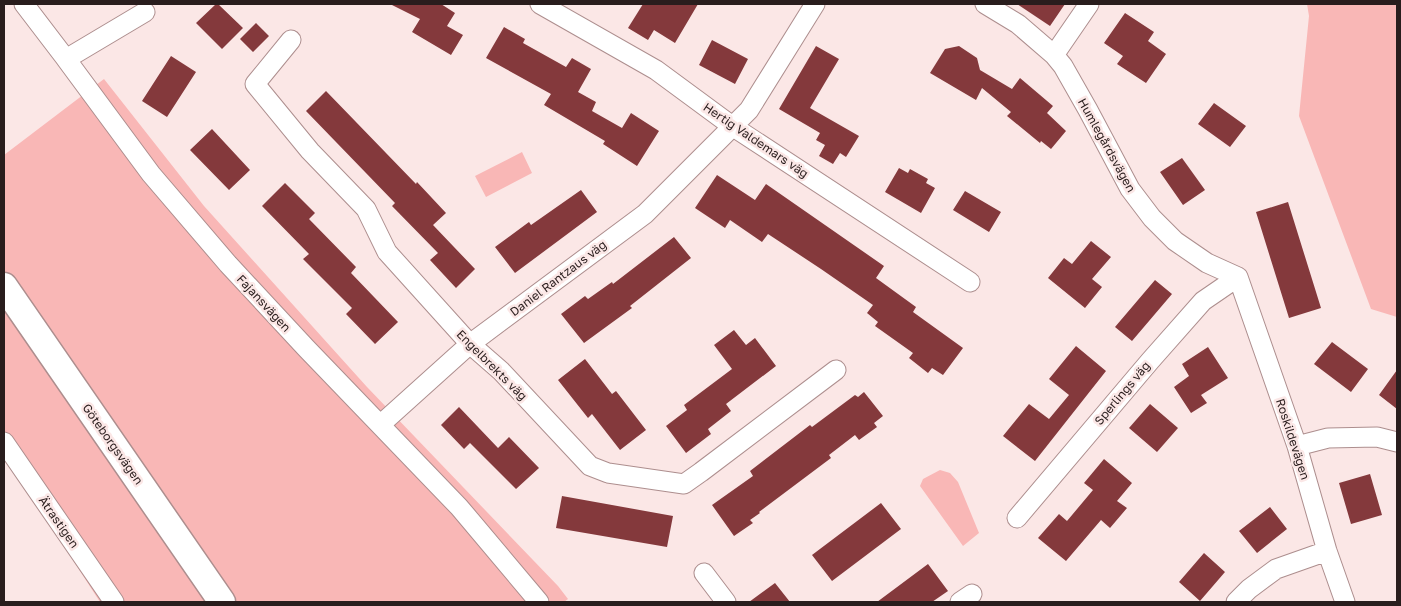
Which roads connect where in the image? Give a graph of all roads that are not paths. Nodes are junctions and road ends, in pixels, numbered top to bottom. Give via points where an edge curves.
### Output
1 (24, 4) edge
2 (542, 4) edge
3 (815, 4) edge
4 (985, 4) edge
5 (1089, 4) edge
6 (145, 12) dead end
7 (291, 40) dead end
8 (1054, 55) junction
9 (66, 59) junction
10 (732, 126) junction
11 (1238, 277) junction
12 (970, 282) dead end
13 (4, 286) edge
14 (470, 344) junction
15 (836, 370) dead end
16 (380, 425) junction
17 (4, 442) edge
18 (1397, 442) edge
19 (1297, 446) junction
20 (1017, 518) dead end
21 (1327, 551) junction
22 (704, 573) dead end
23 (114, 602) edge
24 (222, 602) edge
25 (539, 602) edge
26 (726, 602) edge
27 (1236, 602) edge
28 (1345, 602) edge

1 - 9 street, Fajansvägen
2 - 10 street, Hertig Valdemars väg via 656,70
3 - 10 street via 750,110
4 - 8 street, Humlegårdsvägen via 1018,24
5 - 8 street
6 - 9 street
7 - 14 street, Engelbrekts väg via 254,84 310,151 366,209 387,252
8 - 11 street, Humlegårdsvägen via 1130,189 1152,218 1175,241 1199,258
9 - 16 street, Fajansvägen via 151,174 228,264
10 - 12 street, Hertig Valdemars väg
10 - 14 street, Daniel Rantzaus väg via 645,214
11 - 19 street, Roskildevägen
11 - 20 street, Sperlings väg via 1203,301
13 - 24 main road, Göteborgsvägen
14 - 15 street, Engelbrekts väg via 501,371 590,466 608,473 684,484
14 - 16 street, Daniel Rantzaus väg
16 - 25 street, Fajansvägen via 459,507
17 - 23 street, Ätrastigen
18 - 19 street via 1377,437 1328,438
19 - 21 street, Roskildevägen
21 - 27 street via 1276,569
21 - 28 street, Roskildevägen
22 - 26 street

